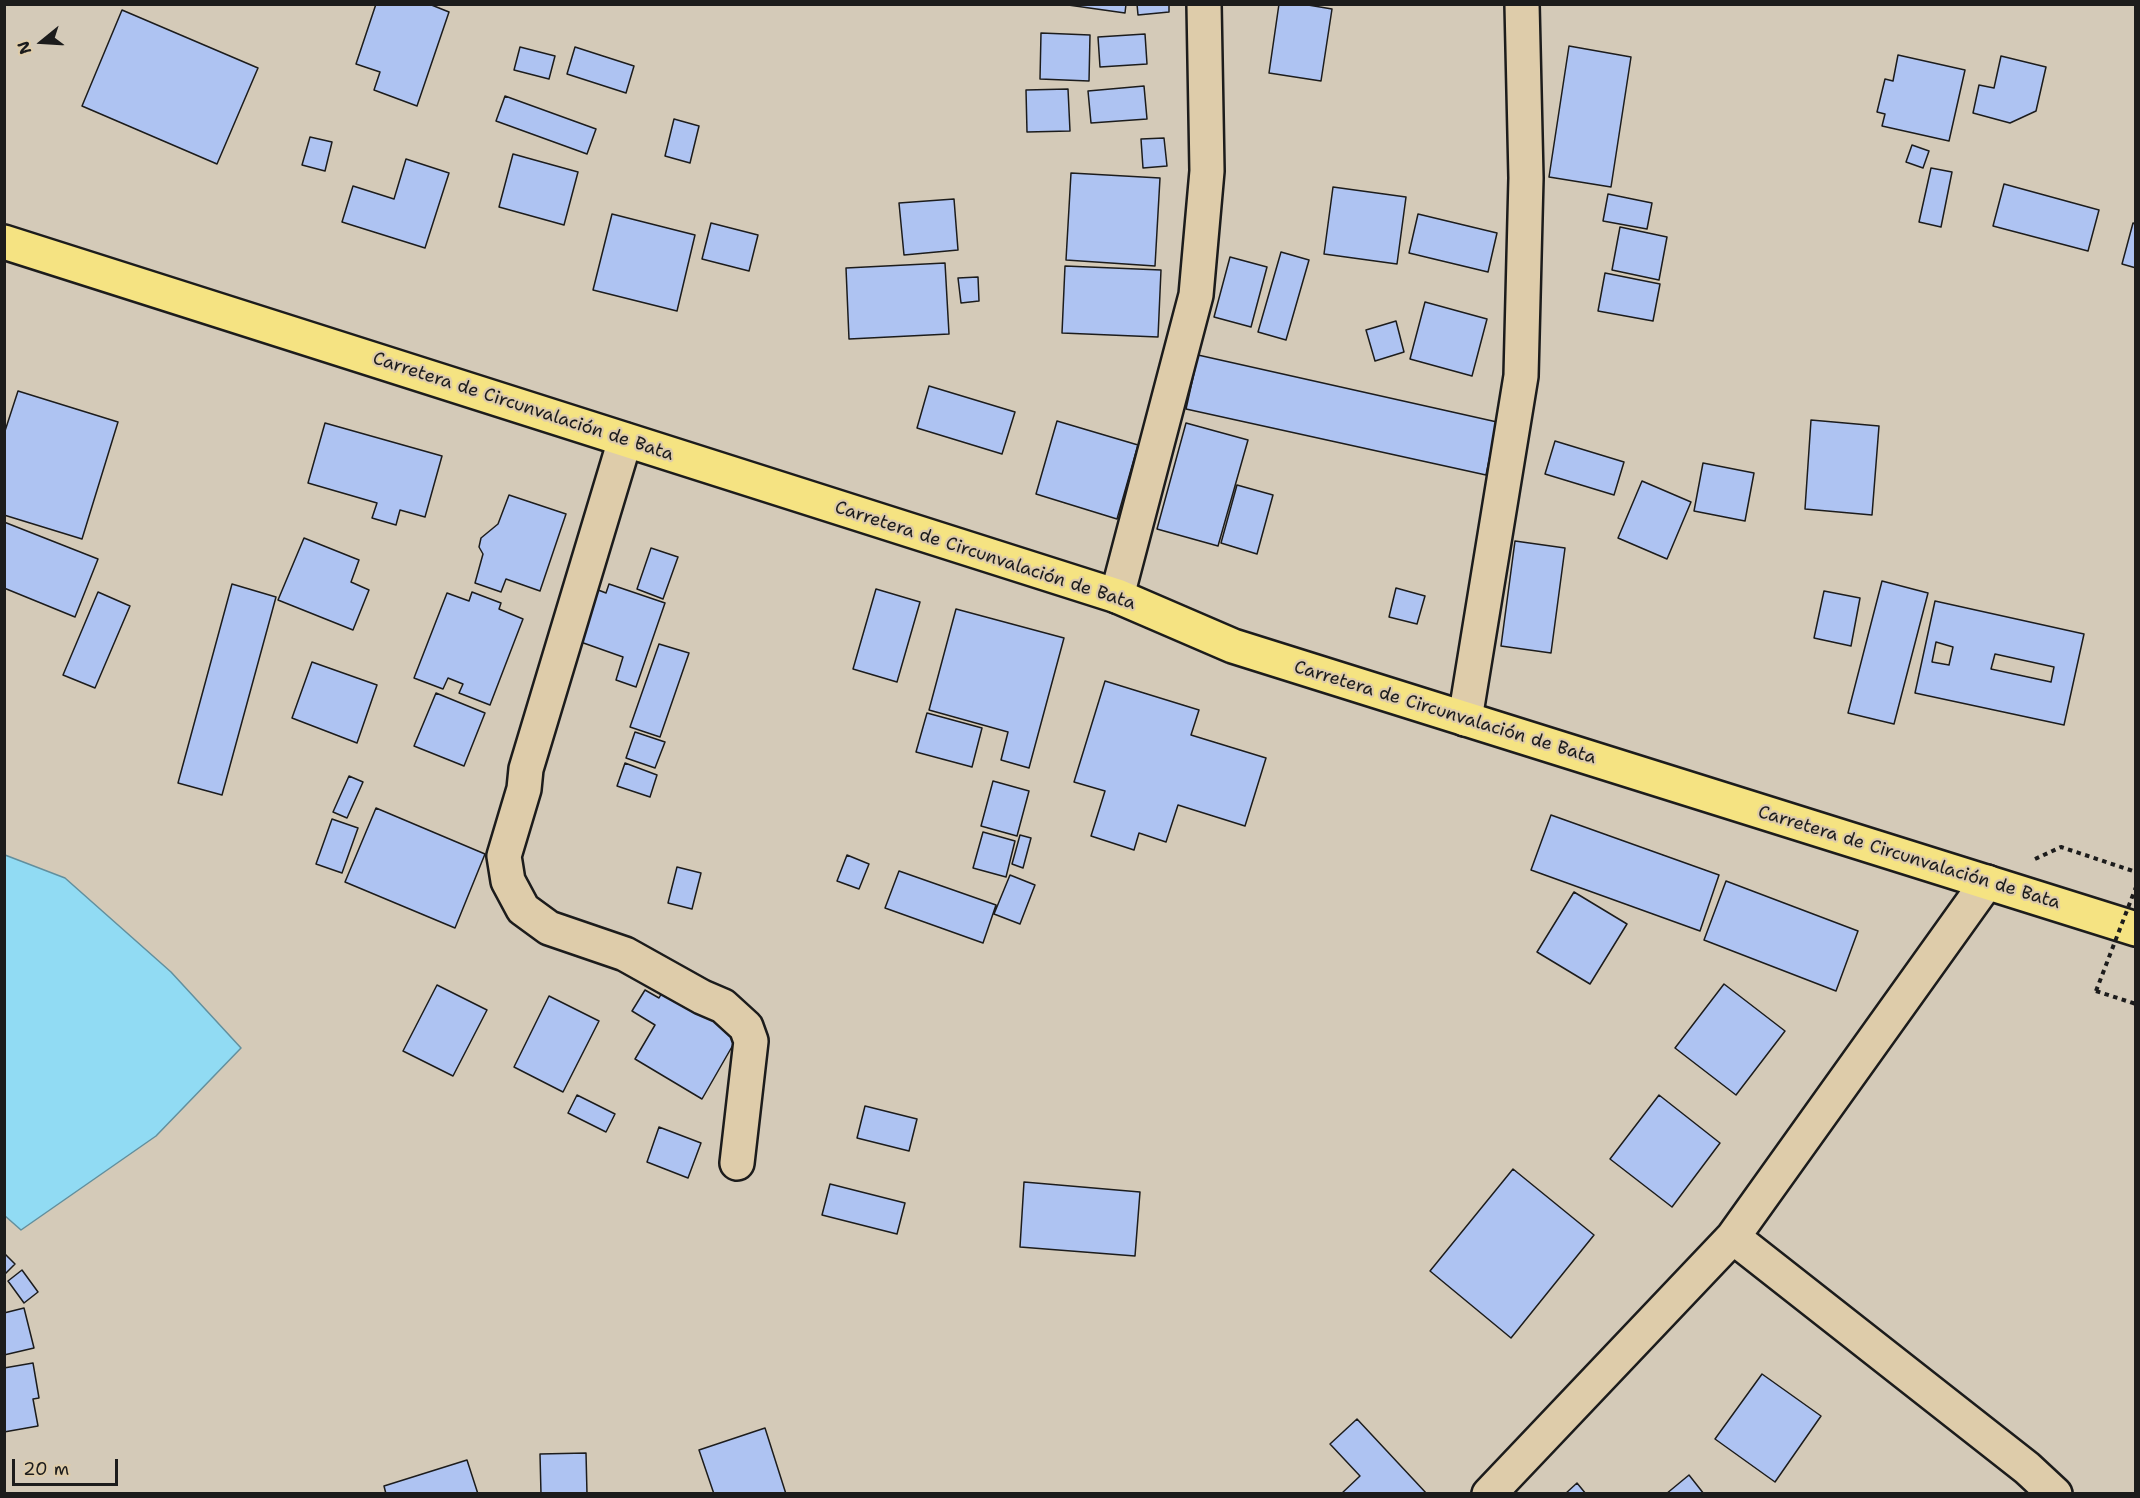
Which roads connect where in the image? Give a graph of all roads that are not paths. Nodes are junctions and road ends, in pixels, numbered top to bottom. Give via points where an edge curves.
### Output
1 (1204, 4) edge
2 (1522, 4) edge
3 (4, 242) edge
4 (625, 440) junction
5 (1118, 596) junction
6 (1465, 719) junction
7 (1987, 882) junction
8 (2136, 929) edge
9 (737, 1163) dead end
10 (1733, 1237) junction
11 (1489, 1494) edge
12 (2055, 1494) edge

1 - 5 street via 1207,171 1196,295
2 - 6 street via 1526,178 1521,376
3 - 4 main road, Carretera de Circunvalación de Bata
4 - 5 main road, Carretera de Circunvalación de Bata
4 - 9 street via 526,769 524,789 504,855 508,881 523,909 549,928 625,954 723,1006 746,1026 751,1041
5 - 6 main road, Carretera de Circunvalación de Bata via 1233,646
6 - 7 main road, Carretera de Circunvalación de Bata
7 - 8 main road, Carretera de Circunvalación de Bata
7 - 10 street
10 - 11 street
10 - 12 street

